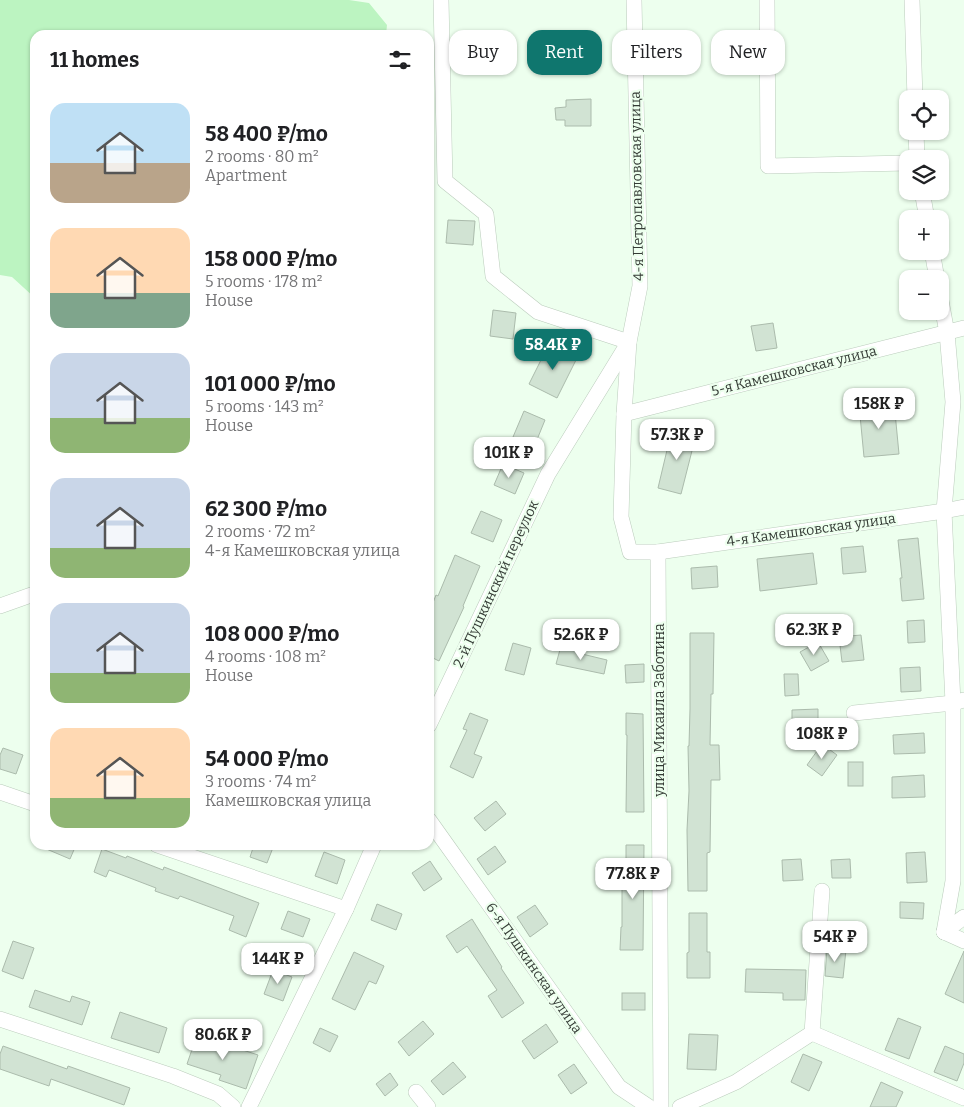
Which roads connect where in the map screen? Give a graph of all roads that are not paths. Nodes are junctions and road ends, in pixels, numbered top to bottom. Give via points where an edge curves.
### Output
1 (441, 0) edge
2 (634, 0) edge
3 (767, 0) edge
4 (912, 0) edge
5 (915, 90) edge
6 (899, 163) edge
7 (945, 320) edge
8 (964, 328) edge
9 (947, 333) junction
10 (629, 342) junction
11 (624, 414) junction
12 (964, 507) edge
13 (944, 511) junction
14 (658, 552) junction
15 (30, 597) edge
16 (0, 606) edge
17 (958, 702) edge
18 (854, 713) dead end
19 (434, 714) edge
20 (0, 792) edge
21 (30, 802) edge
22 (434, 827) edge
23 (172, 850) edge
24 (372, 850) edge
25 (822, 891) dead end
26 (346, 909) junction
27 (964, 916) edge
28 (944, 932) junction
29 (964, 942) edge
30 (0, 1019) edge
31 (812, 1033) junction
32 (416, 1092) dead end
33 (964, 1098) edge
34 (233, 1107) edge
35 (249, 1107) edge
36 (428, 1107) edge
37 (649, 1107) edge
38 (661, 1107) edge
39 (680, 1107) edge

1 - 10 street via 445,181 486,214 493,276 538,312
2 - 10 street, 4-я Петропавловская улица via 640,286
3 - 6 street via 768,166
4 - 5 street
7 - 9 street
8 - 9 street, 5-я Камешковская улица
9 - 11 street, 5-я Камешковская улица
9 - 13 street via 953,402
10 - 11 street
10 - 19 street, 2-й Пушкинский переулок via 548,474
11 - 14 street via 622,517 630,552
12 - 13 street, 4-я Камешковская улица
13 - 14 street, 4-я Камешковская улица
13 - 17 street
14 - 38 street, улица Михаила Заботина
15 - 16 street
17 - 18 street
17 - 28 street via 953,881
20 - 21 street
22 - 37 street, 6-я Пушкинская улица via 619,1087
23 - 26 street
24 - 26 street
25 - 31 street
26 - 35 street
27 - 28 street
28 - 29 street
30 - 34 street via 173,1076 218,1094
31 - 33 street
31 - 39 street via 736,1082
32 - 36 street

